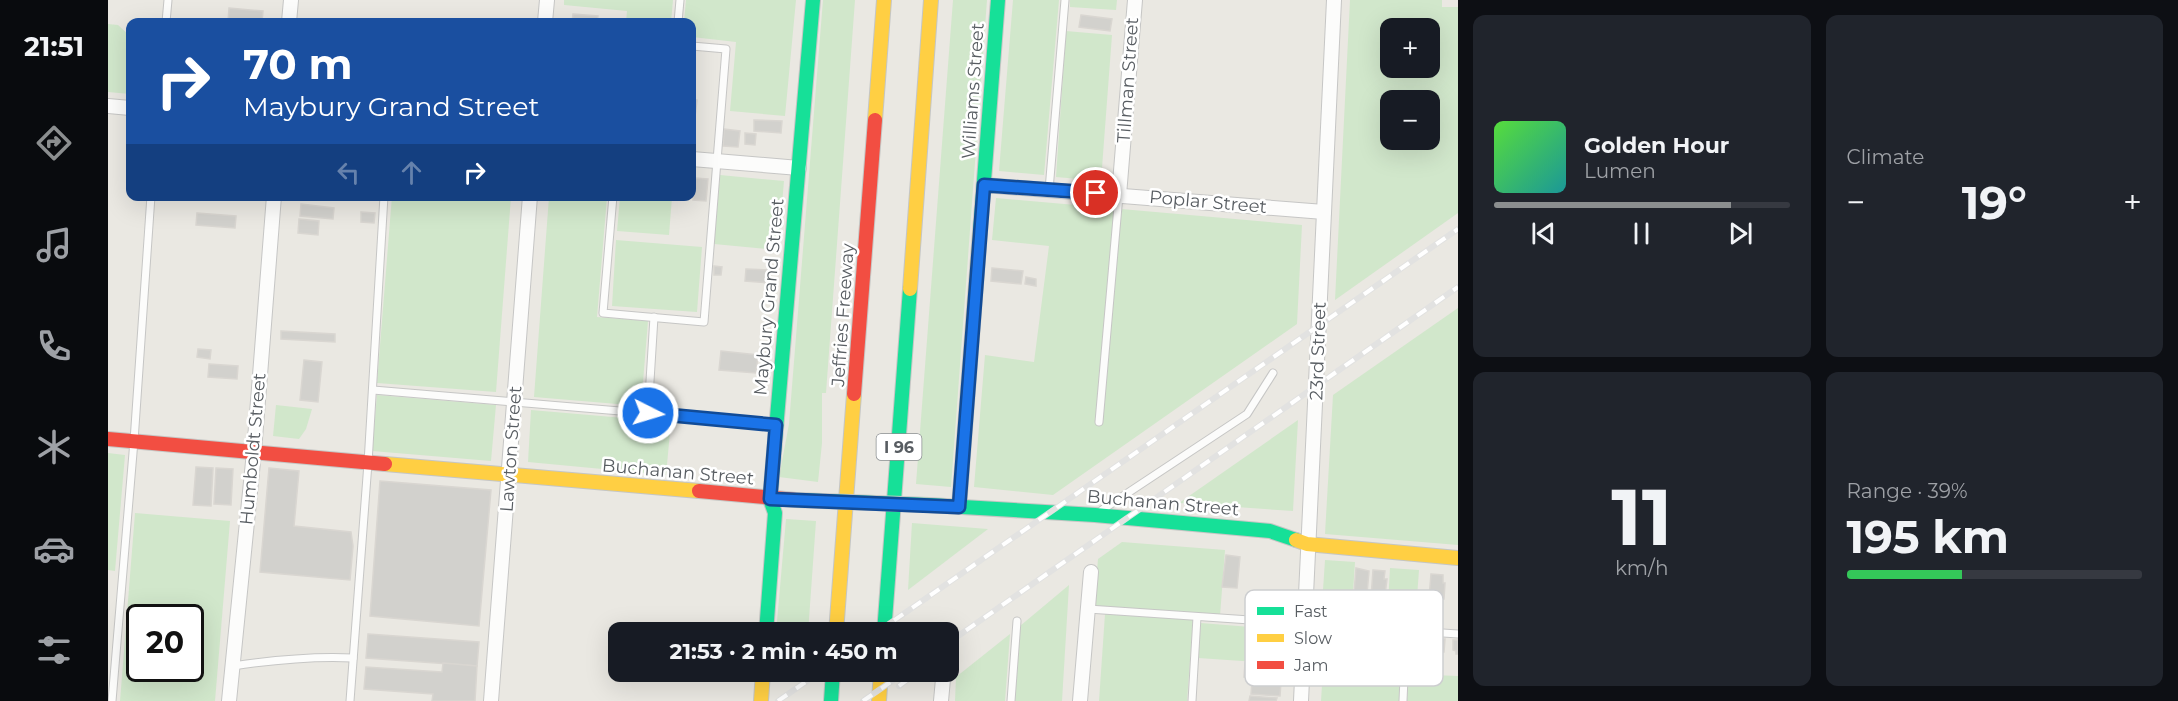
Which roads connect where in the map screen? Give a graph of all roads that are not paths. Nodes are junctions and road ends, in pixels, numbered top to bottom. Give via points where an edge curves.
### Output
1 (168, 0) edge
2 (291, 0) edge
3 (547, 0) edge
4 (680, 0) edge
5 (813, 0) edge
6 (884, 0) edge
7 (931, 0) edge
8 (998, 0) edge
9 (1065, 0) edge
10 (1135, 0) edge
11 (1334, 0) edge
12 (166, 18) edge
13 (289, 18) edge
14 (545, 18) edge
15 (678, 18) edge
16 (943, 23) dead end
17 (696, 46) edge
18 (108, 106) edge
19 (126, 108) edge
20 (696, 159) edge
21 (716, 161) junction
22 (799, 168) junction
23 (984, 185) junction
24 (1049, 190) junction
25 (1119, 195) junction
26 (151, 201) edge
27 (274, 201) edge
28 (384, 201) edge
29 (530, 201) edge
30 (613, 201) edge
31 (916, 209) junction
32 (1324, 212) junction
33 (654, 317) junction
34 (1273, 373) dead end
35 (373, 390) junction
36 (514, 402) junction
37 (648, 413) junction
38 (1099, 422) dead end
39 (776, 425) junction
40 (108, 439) edge
41 (134, 441) junction
42 (254, 452) junction
43 (368, 463) junction
44 (509, 474) junction
45 (770, 499) junction
46 (959, 507) junction
47 (1095, 515) junction
48 (1307, 544) junction
49 (1458, 558) edge
50 (1091, 572) dead end
51 (1305, 590) edge
52 (1088, 609) junction
53 (1197, 617) junction
54 (1245, 620) edge
55 (1017, 621) dead end
56 (767, 622) edge
57 (837, 622) edge
58 (885, 622) edge
59 (1443, 633) edge
60 (1458, 634) edge
61 (353, 658) junction
62 (232, 666) junction
63 (762, 682) edge
64 (832, 682) edge
65 (880, 682) edge
66 (943, 682) edge
67 (1302, 686) edge
68 (1404, 686) edge
69 (112, 701) edge
70 (229, 701) edge
71 (350, 701) edge
72 (491, 701) edge
73 (761, 701) edge
74 (831, 701) edge
75 (879, 701) edge
76 (941, 701) edge
77 (1011, 701) edge
78 (1080, 701) edge
79 (1192, 701) edge
80 (1301, 701) edge
81 (1403, 701) edge

1 - 12 lane
2 - 13 street
3 - 14 street
4 - 15 lane
5 - 22 main road, Maybury Grand Street
6 - 57 main road, Jeffries Freeway / I 96
7 - 31 main road, I 96
8 - 23 main road, Williams Street
9 - 24 lane
10 - 25 street, Tillman Street
11 - 32 street, 23rd Street
16 - 31 main road
17 - 21 lane via 726,49
18 - 19 street
20 - 21 street
21 - 22 street
21 - 33 lane via 704,322
22 - 39 main road, Maybury Grand Street
23 - 24 street, Poplar Street
23 - 46 main road, Williams Street
24 - 25 street, Poplar Street
25 - 32 street, Poplar Street
25 - 38 lane
26 - 41 lane
27 - 42 street, Humboldt Street
28 - 35 lane
29 - 36 street, Lawton Street
30 - 33 lane via 603,313
31 - 58 main road, I 96
32 - 48 street, 23rd Street
33 - 37 lane
34 - 47 lane via 1247,414
35 - 36 lane
35 - 43 lane
36 - 37 lane
36 - 44 street, Lawton Street
37 - 39 lane
39 - 45 main road, Maybury Grand Street
40 - 41 main road, Buchanan Street
41 - 42 main road, Buchanan Street
41 - 69 lane
42 - 43 main road, Buchanan Street
42 - 62 street, Humboldt Street
43 - 44 main road, Buchanan Street
43 - 61 lane
44 - 45 main road, Buchanan Street
44 - 72 street, Lawton Street
45 - 46 main road, Buchanan Street, bridge
45 - 56 main road, Maybury Grand Street via 775,513
46 - 47 main road, Buchanan Street
47 - 48 main road, Buchanan Street via 1270,531
48 - 49 main road, Buchanan Street
48 - 51 street, 23rd Street
50 - 52 street
52 - 53 lane
52 - 78 street
53 - 54 lane
53 - 79 lane
55 - 77 lane
59 - 60 lane
61 - 62 lane via 316,657
61 - 71 lane
62 - 70 street, Humboldt Street
63 - 73 main road
64 - 74 main road
65 - 75 main road
66 - 76 street
67 - 80 street, 23rd Street
68 - 81 lane

